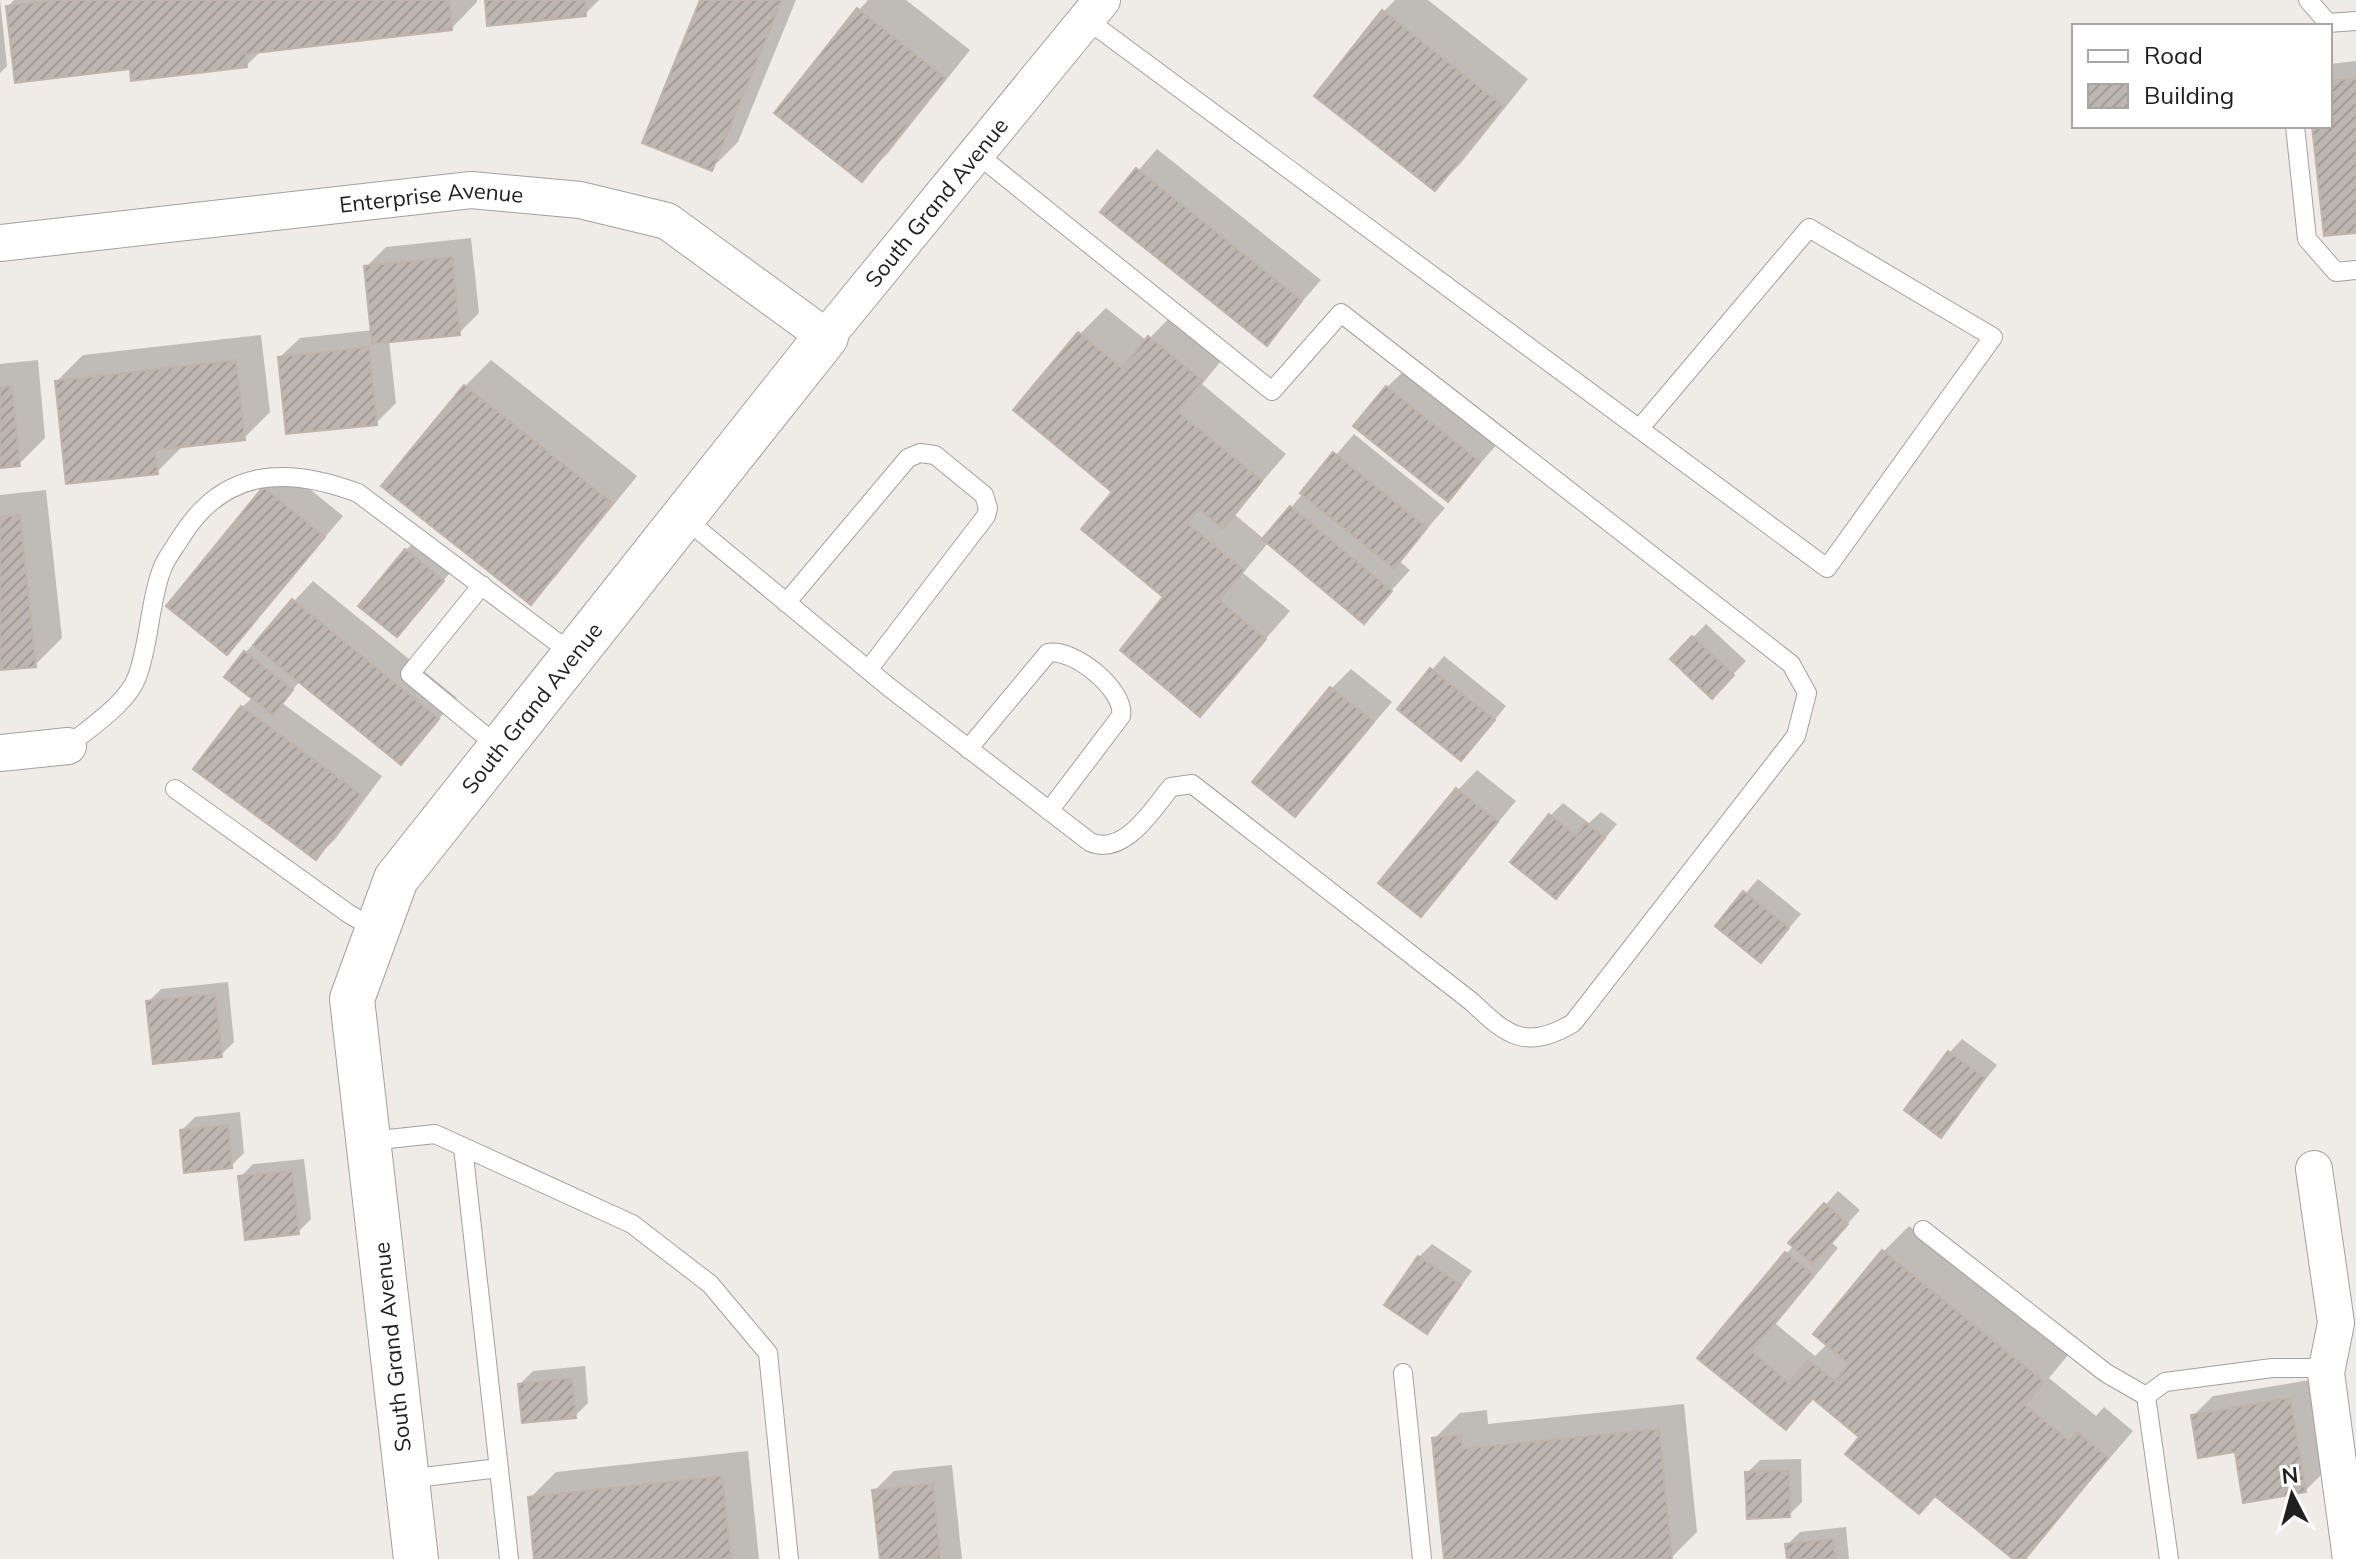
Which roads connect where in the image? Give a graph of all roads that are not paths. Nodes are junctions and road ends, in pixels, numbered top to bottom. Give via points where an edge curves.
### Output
1 (2308, 0) edge
2 (1094, 10) edge
3 (2356, 21) edge
4 (2325, 24) edge
5 (2332, 24) edge
6 (2295, 128) edge
7 (977, 154) junction
8 (0, 243) edge
9 (2356, 270) edge
10 (826, 337) junction
11 (1639, 429) junction
12 (683, 517) junction
13 (482, 585) junction
14 (786, 603) junction
15 (574, 655) junction
16 (868, 670) junction
17 (68, 746) joint
18 (500, 748) junction
19 (968, 749) junction
20 (0, 753) edge
21 (175, 789) dead end
22 (1049, 811) junction
23 (377, 930) junction
24 (370, 1141) junction
25 (463, 1147) junction
26 (2314, 1169) dead end
27 (1923, 1230) dead end
28 (2327, 1368) junction
29 (1403, 1373) dead end
30 (2146, 1396) junction
31 (499, 1468) junction
32 (407, 1479) junction
33 (416, 1559) edge
34 (509, 1559) edge
35 (789, 1559) edge
36 (1422, 1559) edge
37 (2169, 1559) edge
38 (2351, 1559) edge

1 - 4 lane
2 - 7 street, South Grand Avenue
2 - 11 lane
3 - 5 lane
6 - 9 lane via 2307,239 2336,272
7 - 10 street, South Grand Avenue
7 - 22 lane via 1272,391 1341,313 1791,664 1807,693 1796,736 1573,1023 1550,1037 1529,1039 1500,1029 1192,784 1171,787 1131,834 1108,845 1090,842
8 - 10 street, Enterprise Avenue via 471,190 580,200 667,221
10 - 12 street, South Grand Avenue
11 - 11 lane via 1827,568 1993,337 1809,228
12 - 14 lane
12 - 15 street, South Grand Avenue
13 - 15 lane
13 - 17 lane via 348,489 282,475 230,487 198,510 162,567 137,679
13 - 18 lane via 410,674
14 - 16 lane
14 - 16 lane via 908,458 935,455 981,492 986,516
15 - 18 street, South Grand Avenue
16 - 19 lane
17 - 20 street
18 - 23 street, South Grand Avenue via 396,879
19 - 22 lane
19 - 22 lane via 1048,653 1069,655 1113,688 1122,703 1121,716
21 - 23 lane
23 - 24 street, South Grand Avenue via 352,999
24 - 25 lane via 435,1134
24 - 32 street, South Grand Avenue
25 - 31 lane
25 - 35 lane via 632,1224 710,1284 768,1353
26 - 28 street via 2336,1323
27 - 30 lane via 2106,1373
28 - 30 lane via 2272,1368 2165,1382
28 - 38 street
29 - 36 lane
30 - 37 lane
31 - 32 lane
31 - 34 lane
32 - 33 street, South Grand Avenue

